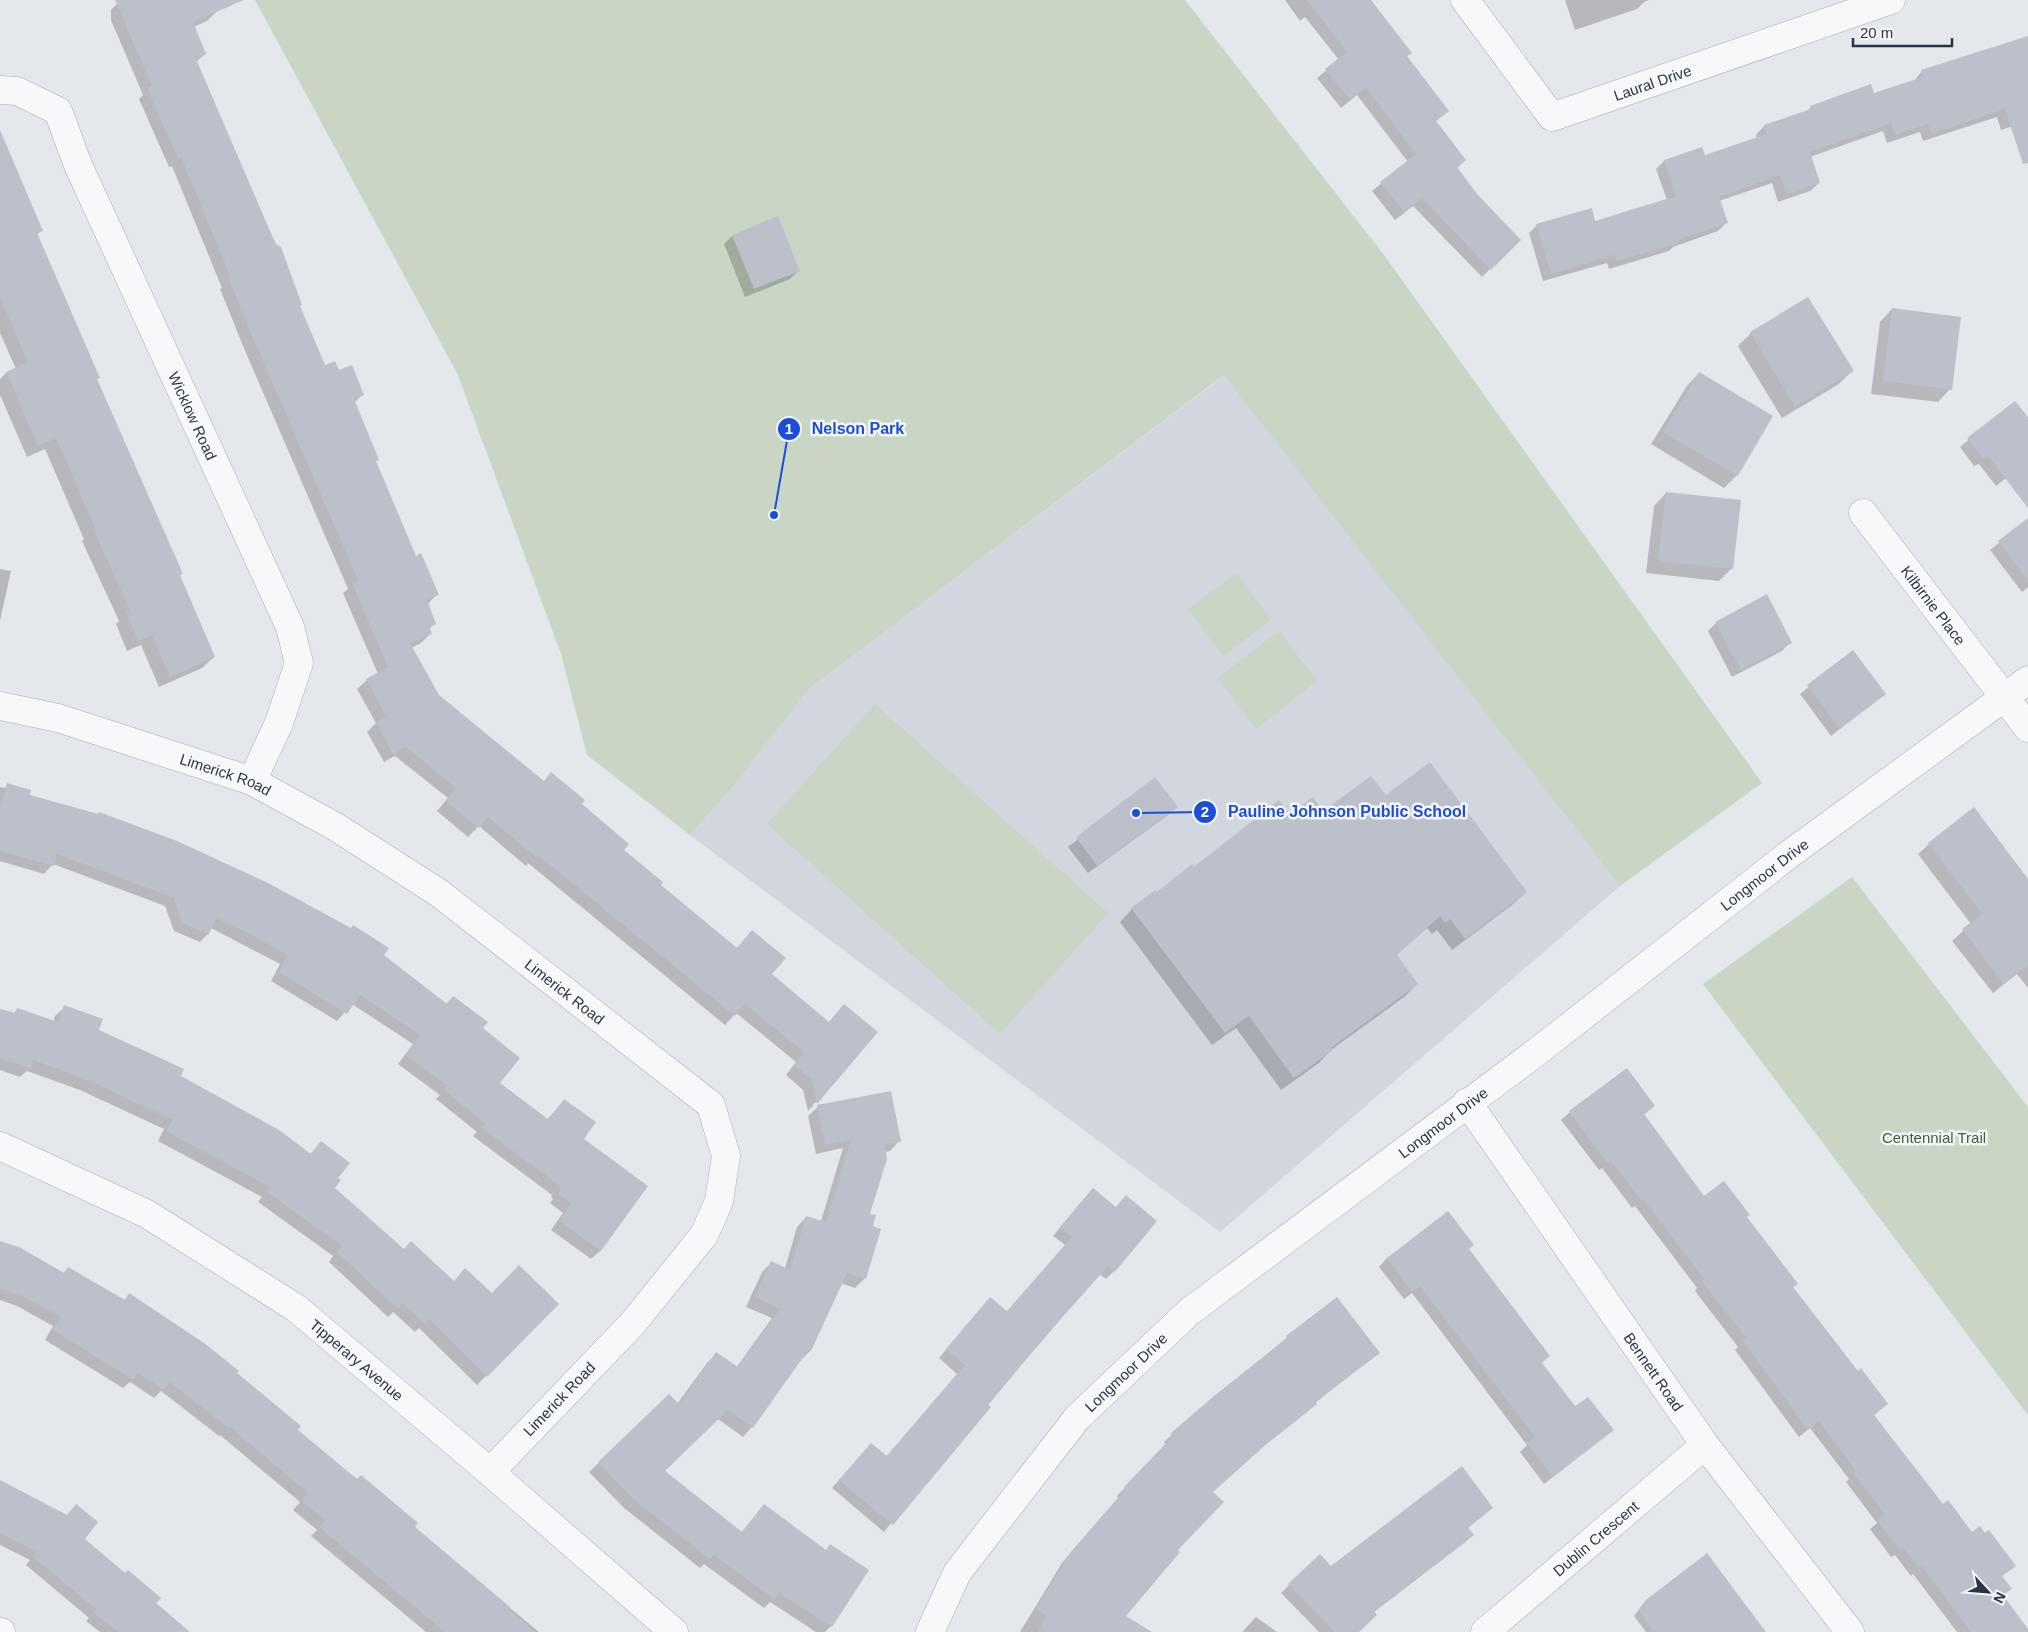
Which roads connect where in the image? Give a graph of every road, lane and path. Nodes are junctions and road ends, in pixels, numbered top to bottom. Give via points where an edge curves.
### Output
1 (1464, 0) edge
2 (1891, 0) edge
3 (0, 90) edge
4 (1863, 513) dead end
5 (2028, 680) edge
6 (2006, 697) junction
7 (0, 706) edge
8 (2028, 728) edge
9 (252, 781) junction
10 (1467, 1102) junction
11 (0, 1146) edge
12 (1705, 1445) junction
13 (490, 1472) junction
14 (674, 1632) edge
15 (930, 1632) edge
16 (1486, 1632) edge
17 (1850, 1632) edge

1 - 2 street, Laural Drive via 1552,117
3 - 9 street, Wicklow Road via 17,91 58,110 78,165 290,628 299,663 279,723
4 - 6 street, Kilbirnie Place
5 - 6 street, Longmoor Drive
6 - 8 street, Kilbirnie Place
6 - 10 street, Longmoor Drive via 1791,853 1538,1051
7 - 9 street, Limerick Road via 58,718
9 - 13 street, Limerick Road via 336,827 439,893 711,1106 726,1156 719,1201 704,1235 633,1323
10 - 12 street, Bennett Road
10 - 15 street, Longmoor Drive via 1189,1312 1077,1418 957,1573
11 - 13 street, Tipperary Avenue via 147,1214 296,1308
12 - 16 street, Dublin Crescent
12 - 17 street, Bennett Road
13 - 14 street, Tipperary Avenue

